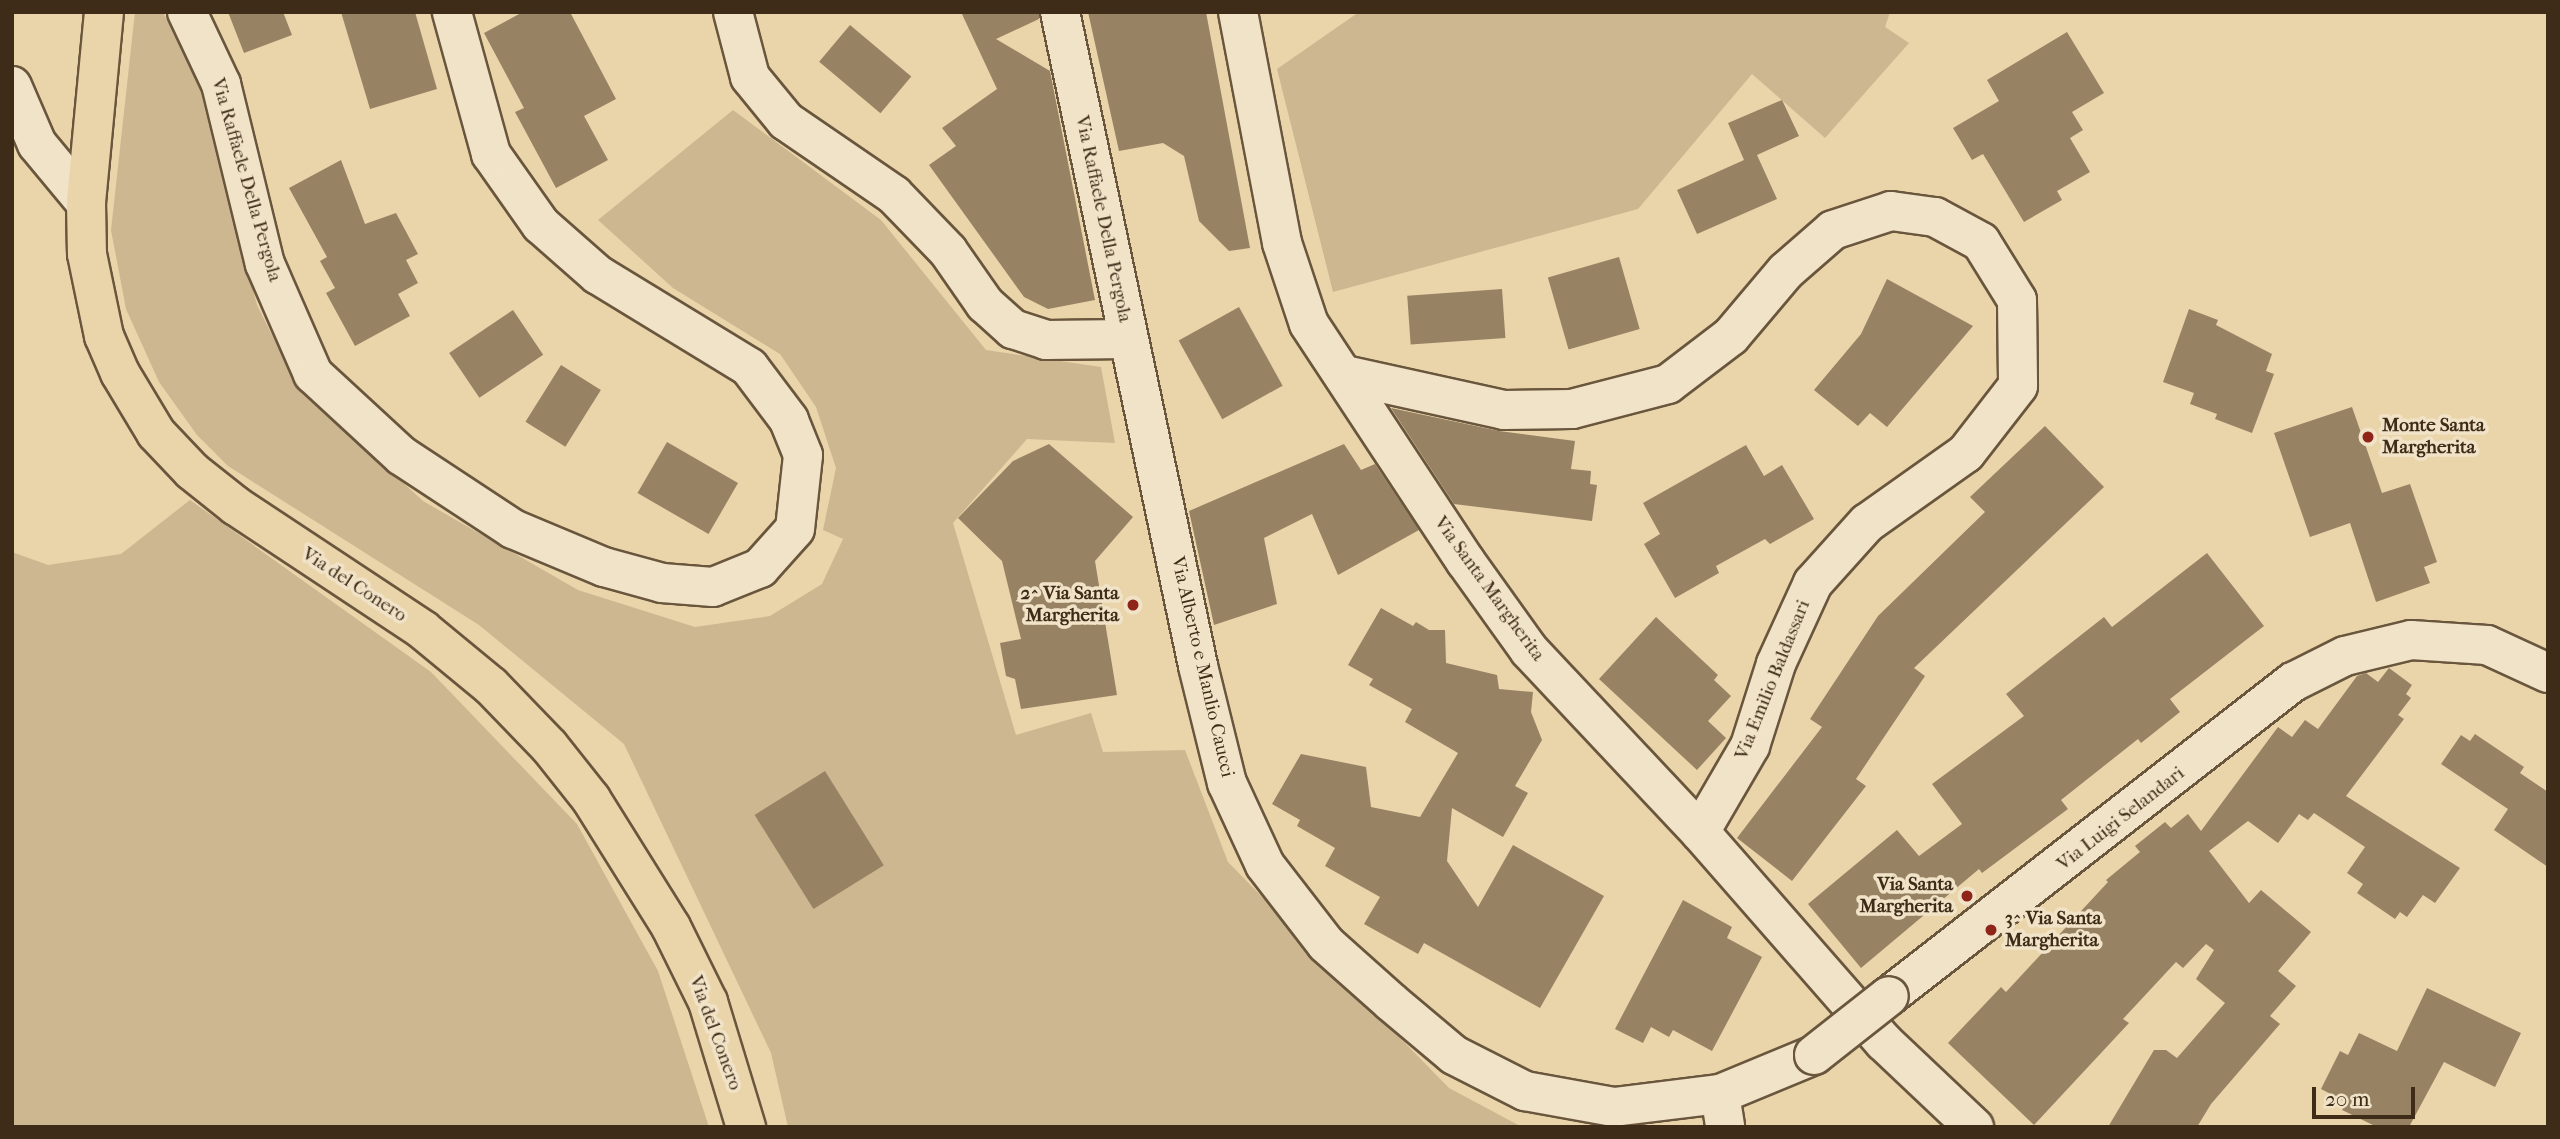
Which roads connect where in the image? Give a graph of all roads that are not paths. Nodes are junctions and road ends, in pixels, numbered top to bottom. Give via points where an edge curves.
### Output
1 (104, 12) edge
2 (187, 12) edge
3 (452, 12) edge
4 (733, 12) edge
5 (1060, 12) edge
6 (1238, 12) edge
7 (12, 86) edge
8 (86, 203) junction
9 (1127, 340) junction
10 (1345, 375) junction
11 (2548, 673) edge
12 (1700, 832) junction
13 (1722, 1110) edge
14 (746, 1127) edge
15 (1974, 1127) edge

1 - 8 main road, Via del Conero
2 - 3 street, Via Raffaele Della Pergola via 221,84 265,264 313,374 402,456 513,529 604,567 662,583 713,587 760,568 795,529 803,455 789,420 749,367 672,325 598,275 541,225 491,153
4 - 9 street, Via Raffaele Della Pergola via 750,77 786,121 894,195 948,251 985,304 1013,329 1046,340
5 - 9 street, Via Raffaele Della Pergola
6 - 10 street, Via Santa Margherita via 1282,243 1309,324
7 - 8 street via 37,145
8 - 14 main road, Via del Conero via 87,254 104,336 156,433 192,471 236,506 423,631 491,686 549,746 591,799 671,927 708,1002
9 - 13 street, Via Alberto e Manlio Caucci via 1227,783 1265,865 1326,944 1454,1055 1525,1091 1614,1107
10 - 12 street, Via Santa Margherita via 1529,650
10 - 12 street, Via Emilio Baldassari via 1504,410 1572,409 1668,384 1731,335 1786,271 1833,230 1891,211 1935,217 1981,242 2017,300 2018,386 1966,453 1867,523 1813,583 1776,664 1750,746
11 - 13 street, Via Luigi Selandari, bridge via 2487,645 2411,640 2345,656 2293,682 1814,1055
12 - 15 street, Via Santa Margherita via 1884,1042

